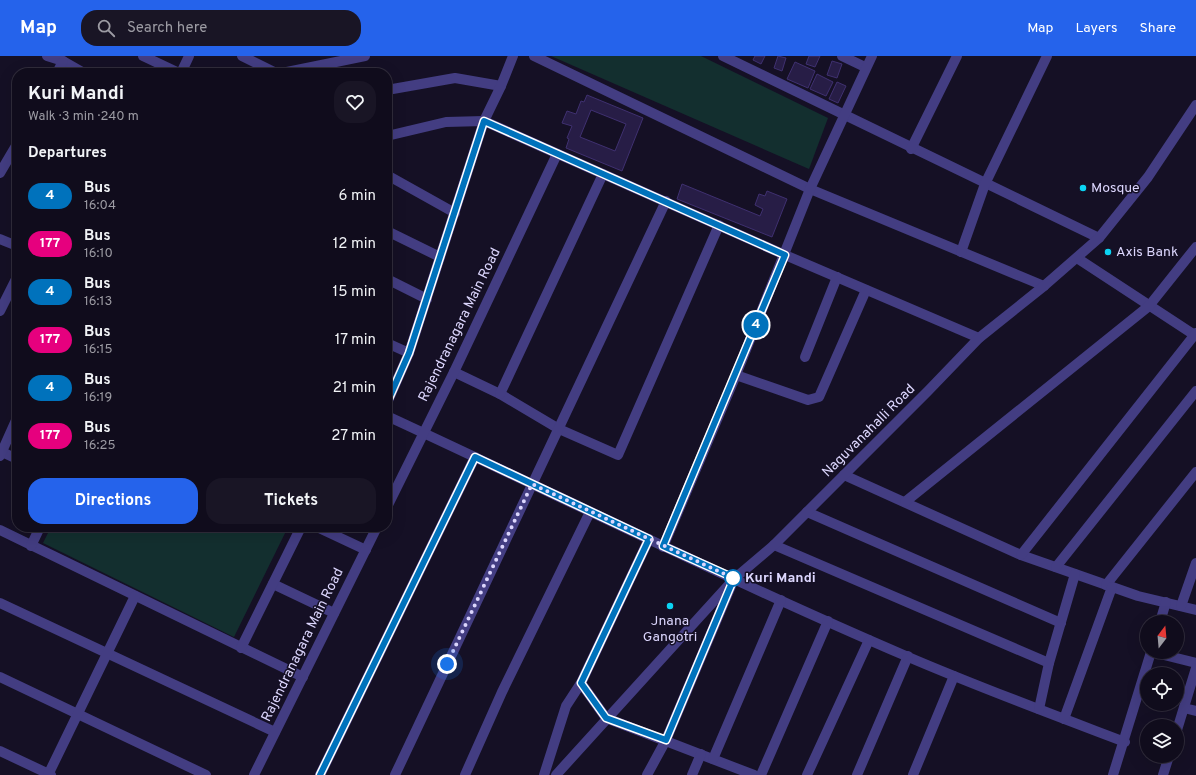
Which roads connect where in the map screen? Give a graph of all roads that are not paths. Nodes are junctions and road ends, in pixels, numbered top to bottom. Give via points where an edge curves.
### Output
1 (47, 56) edge
2 (143, 56) edge
3 (189, 56) edge
4 (242, 56) edge
5 (359, 56) edge
6 (513, 56) edge
7 (534, 56) edge
8 (722, 56) edge
9 (842, 56) edge
10 (872, 56) edge
11 (958, 56) edge
12 (1047, 56) edge
13 (63, 61) junction
14 (865, 67) junction
15 (60, 68) edge
16 (75, 68) edge
17 (169, 68) edge
18 (183, 68) edge
19 (266, 68) edge
20 (305, 68) edge
21 (501, 86) junction
22 (392, 89) edge
23 (1196, 105) edge
24 (843, 116) junction
25 (484, 121) junction
26 (392, 135) edge
27 (911, 149) junction
28 (12, 153) edge
29 (557, 154) junction
30 (0, 173) edge
31 (603, 174) junction
32 (392, 178) edge
33 (985, 184) junction
34 (810, 189) junction
35 (666, 201) junction
36 (455, 213) junction
37 (719, 225) junction
38 (392, 233) edge
39 (1099, 238) junction
40 (0, 239) edge
41 (12, 244) edge
42 (1196, 247) edge
43 (961, 252) junction
44 (785, 255) junction
45 (440, 257) junction
46 (1077, 258) junction
47 (837, 278) junction
48 (392, 281) edge
49 (12, 286) edge
50 (1044, 286) junction
51 (866, 290) junction
52 (427, 298) junction
53 (1, 306) edge
54 (1149, 306) junction
55 (1195, 335) edge
56 (978, 338) junction
57 (392, 345) edge
58 (409, 353) junction
59 (805, 357) dead end
60 (454, 372) junction
61 (736, 375) junction
62 (1196, 391) edge
63 (392, 392) edge
64 (500, 394) junction
65 (392, 418) edge
66 (12, 429) edge
67 (559, 429) junction
68 (424, 433) junction
69 (1, 454) edge
70 (12, 457) edge
71 (475, 457) junction
72 (1196, 472) edge
73 (844, 475) junction
74 (532, 484) junction
75 (392, 489) edge
76 (905, 502) junction
77 (590, 512) junction
78 (807, 512) junction
79 (0, 530) edge
80 (38, 532) edge
81 (299, 532) edge
82 (328, 532) edge
83 (375, 532) edge
84 (649, 539) junction
85 (774, 545) junction
86 (31, 546) junction
87 (663, 546) junction
88 (366, 550) junction
89 (1021, 555) junction
90 (1196, 563) edge
91 (1056, 567) junction
92 (1075, 574) junction
93 (734, 578) junction
94 (273, 584) junction
95 (1109, 586) junction
96 (135, 596) junction
97 (781, 600) junction
98 (1166, 602) junction
99 (0, 603) edge
100 (1181, 606) junction
101 (1196, 610) edge
102 (334, 613) junction
103 (1162, 615) edge
104 (828, 621) junction
105 (1061, 623) junction
106 (869, 640) junction
107 (241, 648) junction
108 (107, 653) junction
109 (908, 656) junction
110 (1150, 659) edge
111 (1180, 659) edge
112 (1049, 663) junction
113 (1196, 663) edge
114 (1196, 668) edge
115 (954, 676) junction
116 (0, 677) edge
117 (302, 677) junction
118 (581, 683) junction
119 (1184, 708) joint
120 (1039, 709) junction
121 (1196, 711) edge
122 (78, 714) junction
123 (606, 718) junction
124 (1064, 719) junction
125 (276, 732) junction
126 (666, 740) junction
127 (1125, 742) junction
128 (0, 751) edge
129 (701, 754) junction
130 (714, 759) junction
131 (1167, 763) edge
132 (49, 775) edge
133 (206, 775) edge
134 (254, 775) edge
135 (320, 775) edge
136 (395, 775) edge
137 (465, 775) edge
138 (544, 775) edge
139 (556, 775) edge
140 (647, 775) edge
141 (692, 775) edge
142 (754, 775) edge
143 (760, 775) edge
144 (807, 775) edge
145 (857, 775) edge
146 (913, 775) edge
147 (1113, 775) edge
148 (1163, 775) edge

1 - 13 street
2 - 17 street
3 - 18 street
4 - 19 street
5 - 20 street
6 - 21 street
7 - 34 street
8 - 24 street
9 - 14 street
10 - 14 street
11 - 27 street
12 - 33 street
13 - 15 street
13 - 16 street
14 - 24 street
21 - 22 street via 455,78
21 - 25 street
23 - 39 street, Naguvanahalli Road via 1148,176
24 - 27 street
24 - 34 street
25 - 26 street via 446,122
25 - 29 street
25 - 36 street
27 - 33 street
28 - 30 street
29 - 31 street
29 - 60 street, Rajendranagara Main Road
31 - 35 street
31 - 64 street
32 - 36 street
33 - 39 street
33 - 43 street
34 - 43 street
34 - 44 street
35 - 37 street
35 - 67 street
36 - 45 street
37 - 44 street
37 - 67 street via 618,455
38 - 45 street
39 - 46 street, Naguvanahalli Road
40 - 41 street
42 - 54 street
43 - 50 street
44 - 47 street
44 - 61 street
45 - 52 street
46 - 50 street, Naguvanahalli Road
46 - 54 street
47 - 51 street
47 - 59 street
48 - 52 street
49 - 53 street
50 - 56 street, Naguvanahalli Road
51 - 56 street
51 - 61 street via 819,398 808,400
52 - 58 street
54 - 55 street
54 - 76 street
55 - 89 street
56 - 73 street, Naguvanahalli Road
57 - 58 street
58 - 63 street
60 - 64 street
60 - 68 street, Rajendranagara Main Road
61 - 87 street
62 - 91 street
64 - 67 street
65 - 68 street
66 - 69 street
67 - 74 street
68 - 71 street
68 - 75 street, Rajendranagara Main Road
69 - 70 street
71 - 74 street
71 - 135 street
72 - 95 street
73 - 76 street
73 - 78 street, Naguvanahalli Road
74 - 77 street
74 - 136 street
76 - 89 street
77 - 84 street
77 - 137 street via 502,692
78 - 85 street, Naguvanahalli Road
78 - 105 street
79 - 86 street
80 - 86 street
81 - 94 street
82 - 88 street
83 - 88 street, Rajendranagara Main Road
84 - 87 street
84 - 118 street
85 - 93 street, Naguvanahalli Road
85 - 112 street
86 - 96 street
87 - 93 street
88 - 102 street, Rajendranagara Main Road
89 - 91 street
90 - 100 street
91 - 92 street
92 - 95 street
92 - 105 street
93 - 97 street
93 - 123 street, Naguvanahalli Road
93 - 126 street
94 - 102 street
94 - 107 street
95 - 98 street
95 - 124 street
96 - 107 street
96 - 108 street
97 - 104 street
97 - 130 street
98 - 100 street
98 - 103 street
99 - 108 street
100 - 101 street
102 - 117 street, Rajendranagara Main Road
104 - 106 street
104 - 143 street
105 - 112 street
106 - 109 street
106 - 144 street
107 - 117 street
108 - 122 street
108 - 125 street
109 - 115 street
109 - 145 street
110 - 127 street
111 - 113 street
112 - 120 street
114 - 119 street
115 - 120 street
115 - 146 street
116 - 122 street
117 - 125 street, Rajendranagara Main Road
118 - 123 street
118 - 138 street via 566,706
119 - 121 street
120 - 124 street
122 - 132 street
122 - 133 street
123 - 126 street
123 - 139 street, Naguvanahalli Road
124 - 127 street
125 - 134 street, Rajendranagara Main Road
126 - 129 street
126 - 140 street
127 - 147 street
128 - 132 street
129 - 130 street
129 - 141 street
130 - 142 street
131 - 148 street

